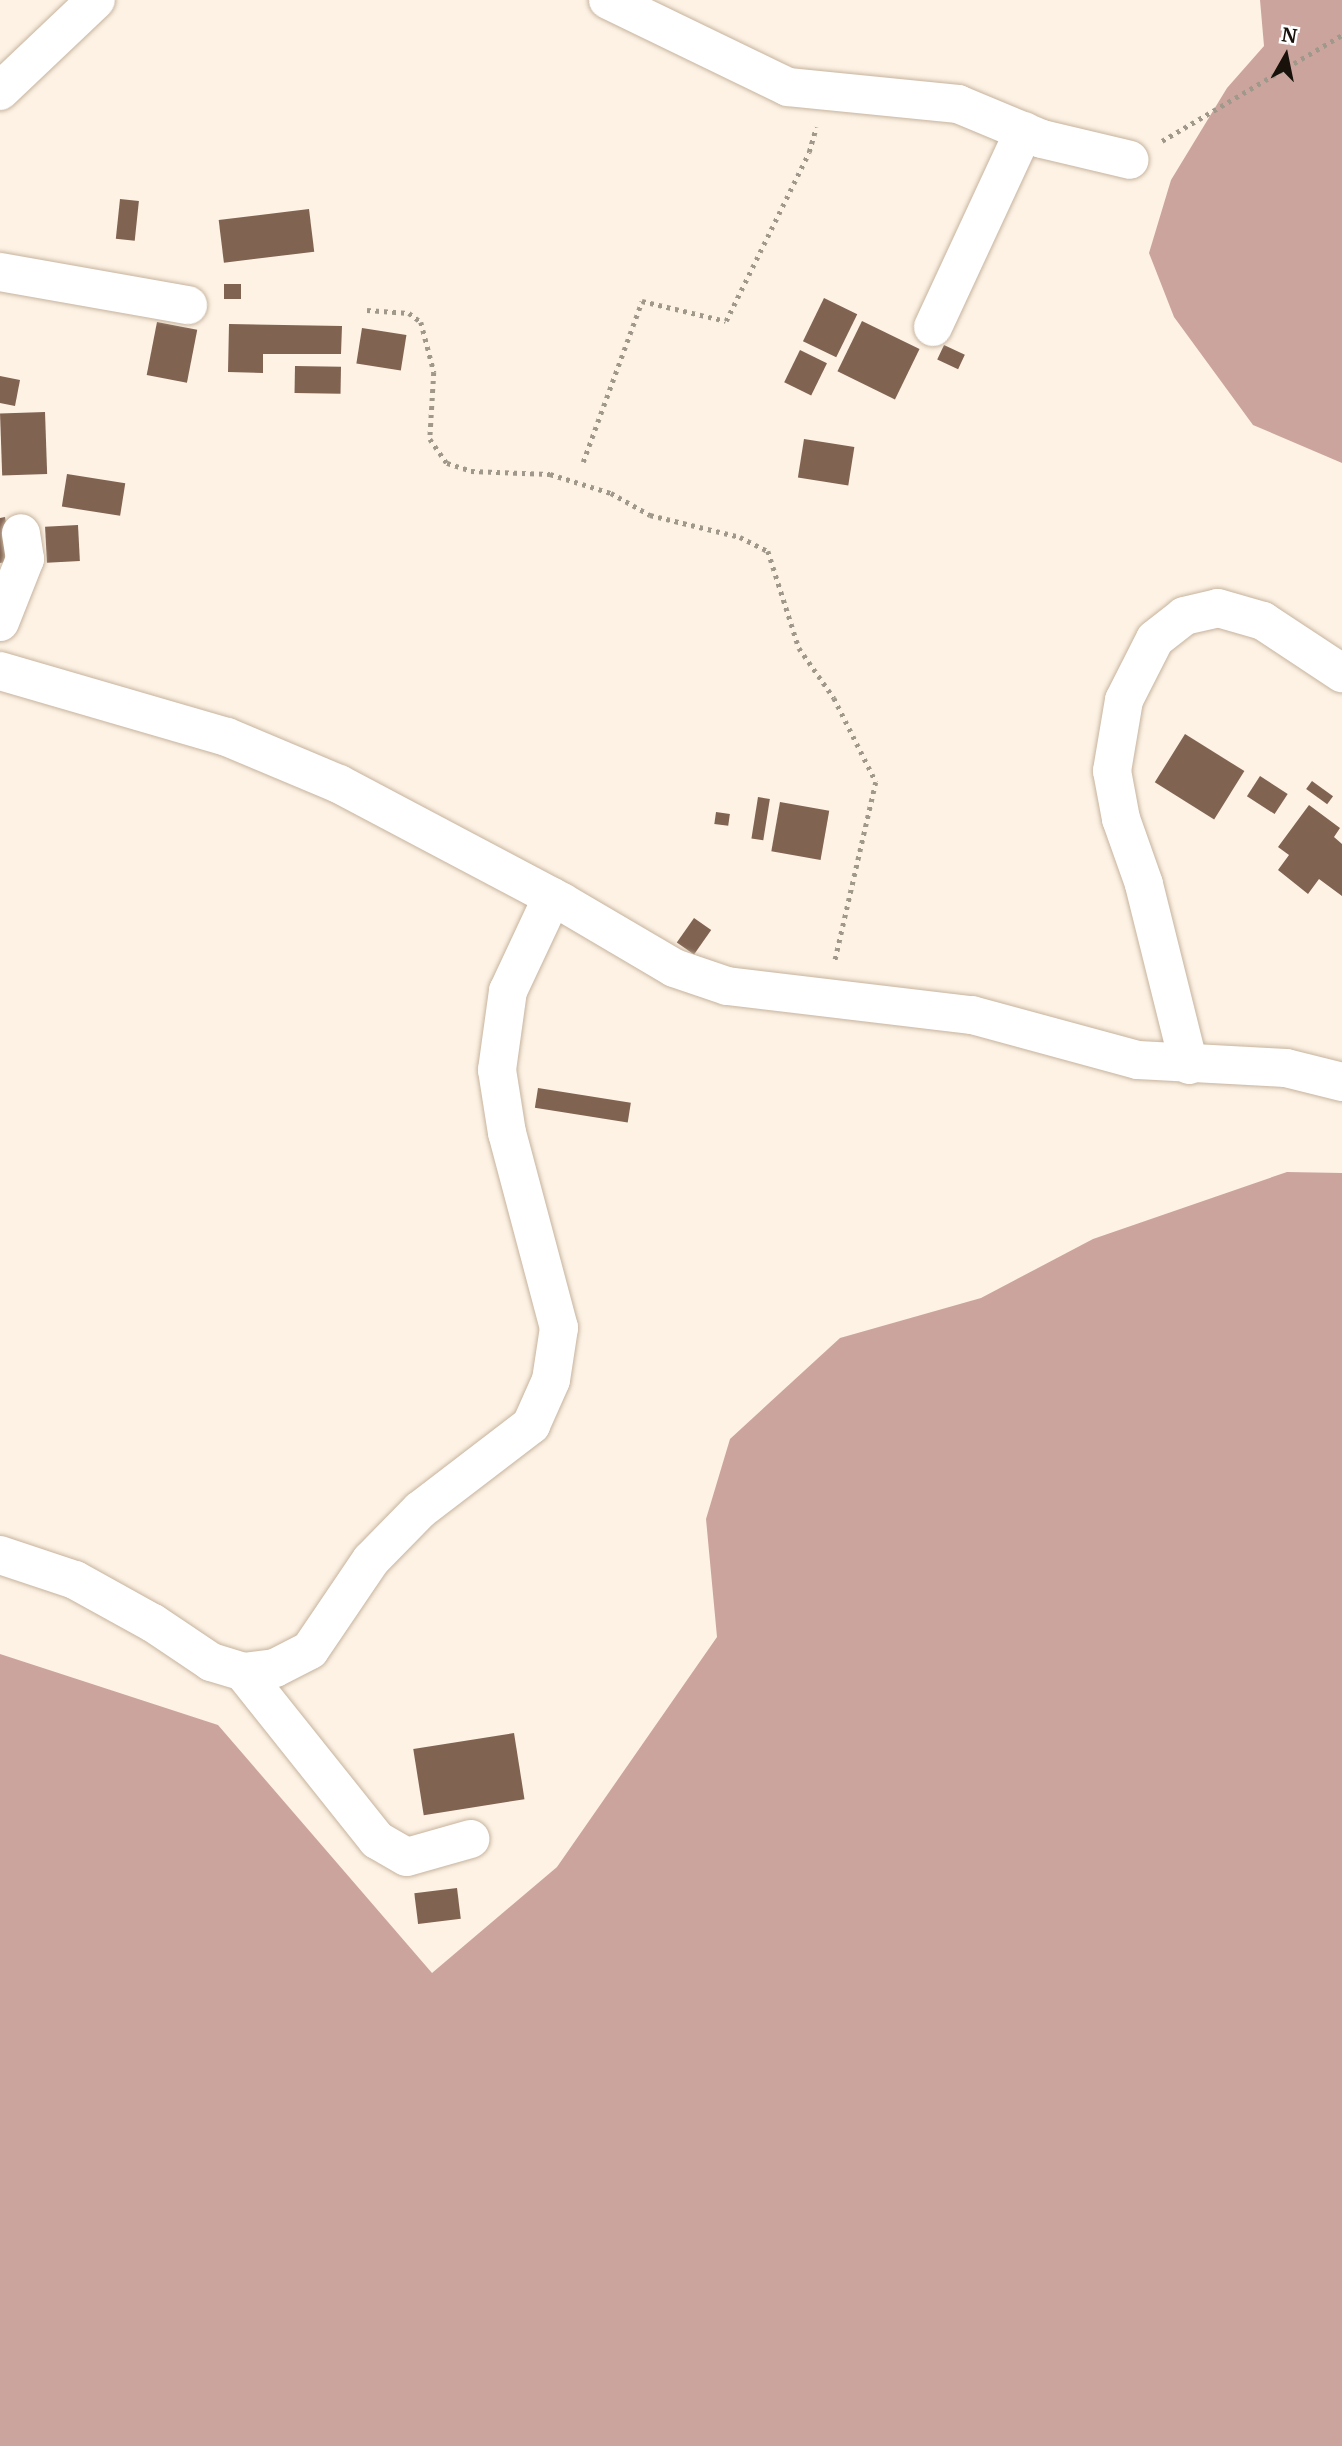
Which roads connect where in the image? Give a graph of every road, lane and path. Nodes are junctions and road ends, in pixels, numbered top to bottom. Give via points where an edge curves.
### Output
1 (96, 0) edge
2 (608, 0) edge
3 (1342, 35) edge
4 (821, 90) junction
5 (0, 91) edge
6 (1024, 131) junction
7 (1130, 160) joint
8 (0, 272) edge
9 (188, 305) dead end
10 (367, 310) dead end
11 (933, 327) dead end
12 (583, 462) dead end
13 (21, 533) dead end
14 (0, 622) edge
15 (0, 671) edge
16 (1342, 673) edge
17 (552, 897) junction
18 (827, 996) junction
19 (1189, 1065) junction
20 (1342, 1082) edge
21 (0, 1555) edge
22 (243, 1672) junction
23 (470, 1839) dead end

1 - 5 street
2 - 4 street via 788,87
3 - 7 path
4 - 6 street via 958,104
4 - 12 path via 809,152 726,321 642,301
6 - 7 street via 1096,155
6 - 11 street
8 - 9 street
10 - 18 path via 409,313 421,322 434,372 430,439 447,463 471,471 550,474 611,493 650,515 740,537 768,551 799,648 834,698 876,782
13 - 14 street via 25,559
15 - 17 street via 226,737 339,784
16 - 19 street via 1263,621 1218,608 1184,616 1155,639 1124,700 1112,771
17 - 18 street via 674,968 727,986
17 - 22 street via 508,991 497,1070 504,1120 559,1328 544,1399 531,1425 516,1439 420,1510 389,1539 310,1650 275,1668
18 - 19 street via 972,1015 1138,1060
19 - 20 street via 1286,1068
21 - 22 street via 75,1580 211,1662
22 - 23 street via 377,1840 407,1857

